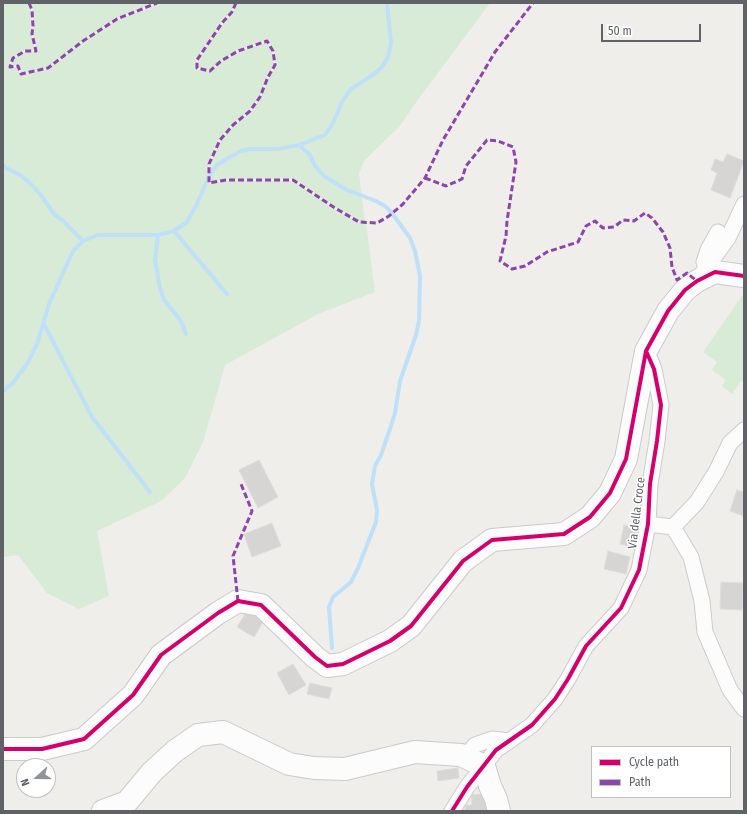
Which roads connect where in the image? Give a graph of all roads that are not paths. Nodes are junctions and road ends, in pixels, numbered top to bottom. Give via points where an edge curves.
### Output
1 (744, 204) edge
2 (718, 232) dead end
3 (744, 276) edge
4 (697, 281) junction
5 (646, 351) junction
6 (744, 430) edge
7 (648, 524) junction
8 (673, 527) junction
9 (744, 709) edge
10 (509, 741) junction
11 (3, 749) edge
12 (474, 761) junction
13 (103, 811) edge
14 (452, 811) edge
15 (499, 811) edge

1 - 4 street via 728,238
2 - 4 street via 698,272
3 - 4 street via 715,272
4 - 5 street via 685,290 668,311
5 - 7 street, Via della Croce via 654,369 661,405 650,484
5 - 11 street via 626,460 610,493 590,518 564,534 492,540 463,561 411,626 390,641 343,664 327,666 261,605 238,601 161,655 133,695 84,738 42,749
6 - 8 street via 730,443 697,502
7 - 8 street
7 - 10 street, Via della Croce via 639,570 621,608 586,646 554,699 532,725
8 - 9 street via 692,557 702,602 705,632 730,690
10 - 12 street, Via della Croce
10 - 12 street via 492,739 475,745
12 - 13 street via 461,755 415,752 345,768 314,768 289,764 223,732 198,735 152,772 127,802
12 - 14 street via 467,786
12 - 15 street via 490,786

